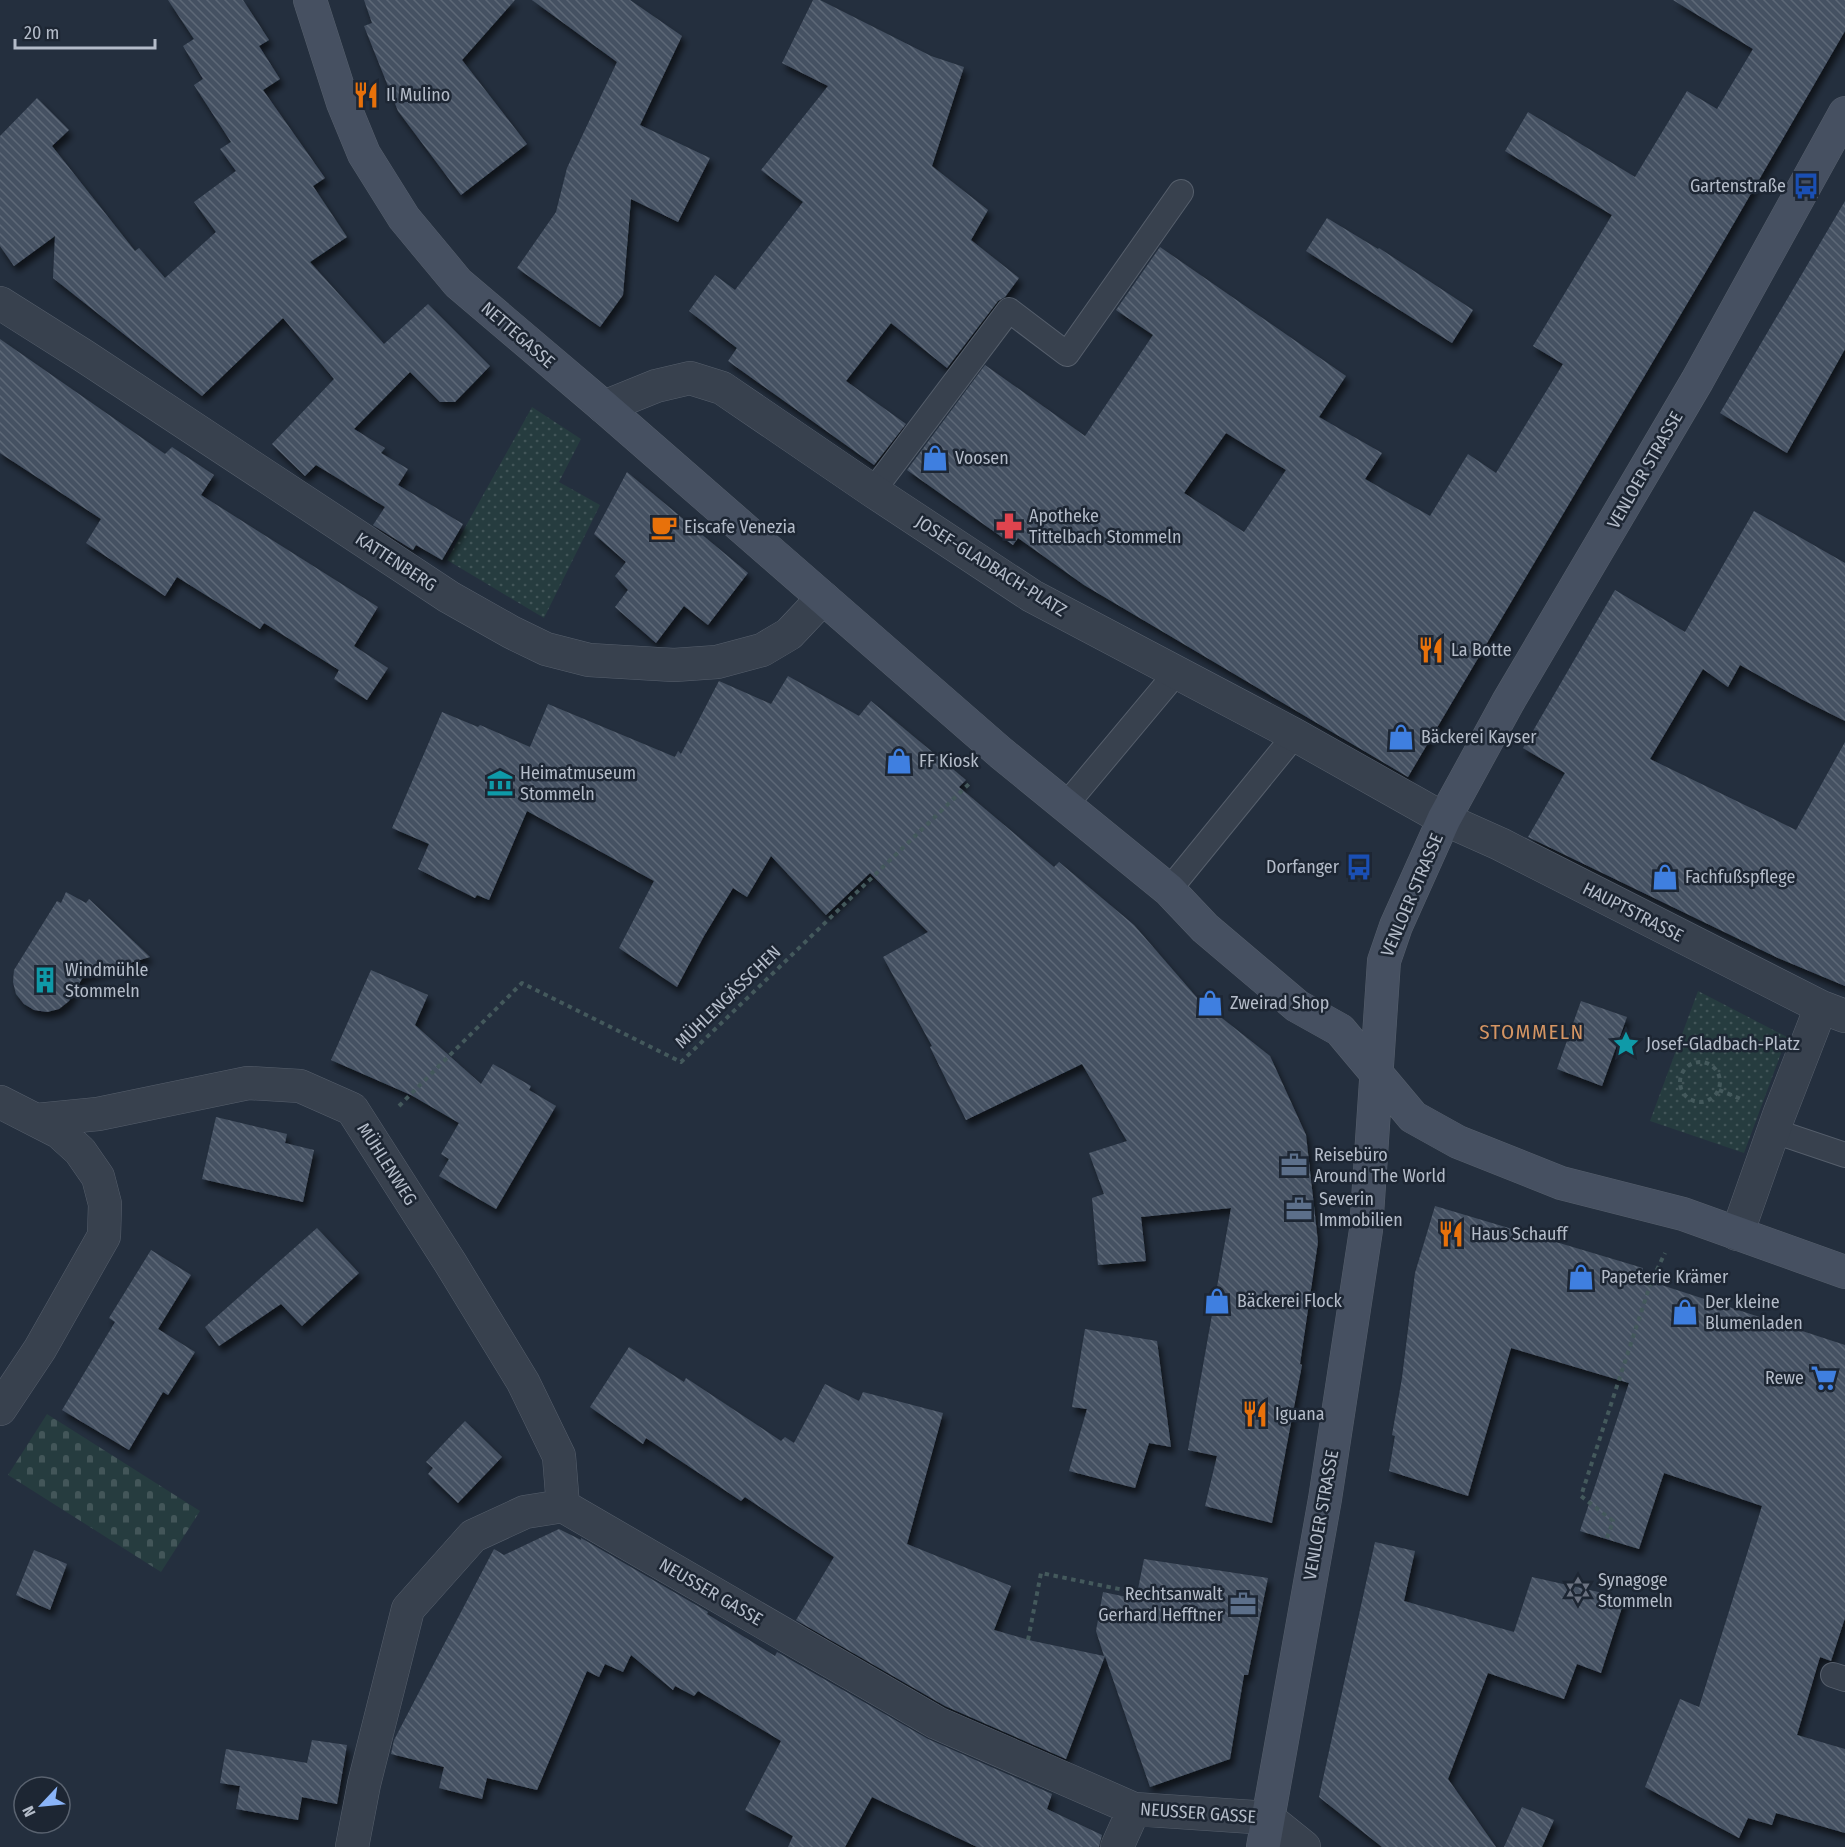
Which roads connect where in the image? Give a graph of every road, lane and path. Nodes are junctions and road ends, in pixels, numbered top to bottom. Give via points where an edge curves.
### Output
1 (310, 0) edge
2 (1845, 113) edge
3 (1181, 192) dead end
4 (0, 303) edge
5 (604, 406) junction
6 (873, 491) junction
7 (823, 598) junction
8 (1177, 672) junction
9 (1294, 735) junction
10 (1001, 753) junction
11 (1065, 806) junction
12 (1444, 819) junction
13 (1168, 890) junction
14 (1833, 1012) edge
15 (1688, 1066) joint
16 (1377, 1074) junction
17 (0, 1102) edge
18 (37, 1120) junction
19 (1774, 1131) junction
20 (369, 1136) junction
21 (1845, 1155) edge
22 (1683, 1214) junction
23 (1737, 1234) junction
24 (1845, 1272) edge
25 (0, 1409) edge
26 (563, 1506) junction
27 (1607, 1538) dead end
28 (1148, 1594) dead end
29 (1028, 1640) dead end
30 (1134, 1809) junction
31 (1265, 1832) edge
32 (352, 1847) edge
33 (1117, 1847) edge
34 (1304, 1847) edge

1 - 5 street, NETTEGASSE via 364,154 404,218 458,283
2 - 12 street, VENLOER STRASSE via 1697,381 1508,702
3 - 6 lane via 1067,354 1009,310
4 - 7 street, KATTENBERG via 449,597 546,649 589,660 674,665 717,662 762,650 789,634
5 - 6 street, JOSEF-GLADBACH-PLATZ via 690,378 722,388
5 - 7 street, NETTEGASSE
6 - 8 street, JOSEF-GLADBACH-PLATZ via 1032,596
7 - 10 street
8 - 9 street, JOSEF-GLADBACH-PLATZ
8 - 11 lane
9 - 12 street, JOSEF-GLADBACH-PLATZ
9 - 13 lane
10 - 11 street
10 - 20 path, MÜHLENGÄSSCHEN via 681,1062 522,982
11 - 13 street
12 - 14 street, HAUPTSTRASSE
12 - 16 street, VENLOER STRASSE via 1395,926 1384,961
13 - 16 street via 1205,928 1297,1006 1340,1030
14 - 19 street, HAUPTSTRASSE
15 - 15 path via 1680,1084 1685,1096 1697,1103 1715,1096 1720,1077 1713,1066 1701,1062
16 - 22 street via 1413,1117 1458,1142 1562,1183
16 - 31 street, VENLOER STRASSE via 1366,1230 1325,1499
17 - 18 street
18 - 20 street, MÜHLENWEG via 98,1114 248,1083 300,1086 342,1104 352,1109
18 - 25 street via 59,1132 80,1151 98,1177 105,1204 104,1236 40,1349
19 - 21 lane
19 - 23 street, HAUPTSTRASSE
20 - 26 street, MÜHLENWEG via 523,1382 559,1456
22 - 23 street
22 - 27 path via 1651,1282 1581,1496 1613,1521
23 - 24 street
26 - 30 street, NEUSSER GASSE via 937,1723
26 - 32 street via 525,1512 474,1536 408,1609
28 - 29 path via 1041,1573
30 - 31 street, NEUSSER GASSE
30 - 33 street
31 - 34 street

